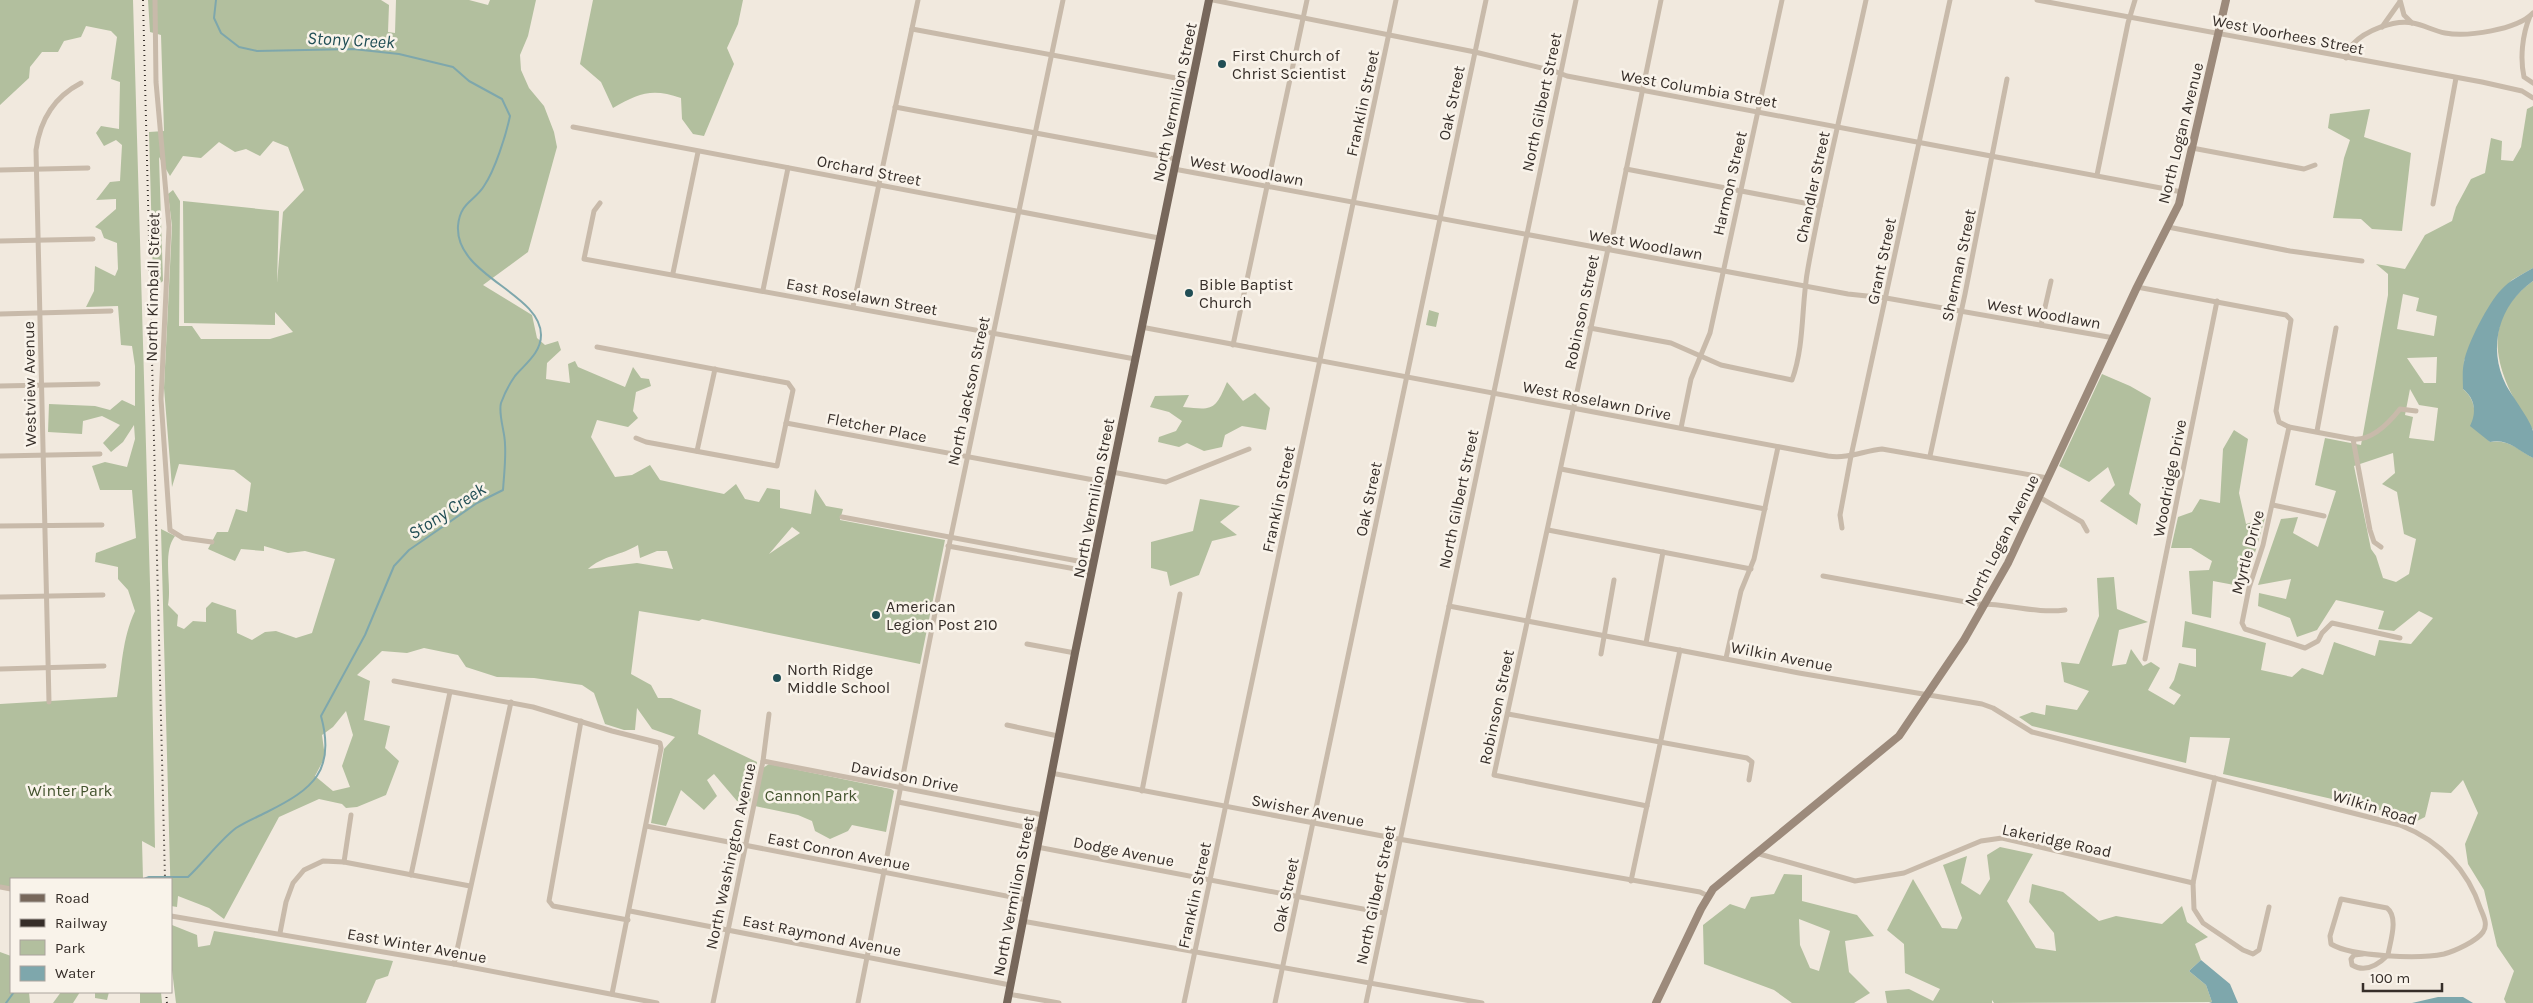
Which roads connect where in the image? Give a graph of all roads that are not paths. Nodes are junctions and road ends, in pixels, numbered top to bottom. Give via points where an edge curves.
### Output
1 (155, 0) edge
2 (918, 0) edge
3 (1063, 0) edge
4 (1209, 0) edge
5 (1213, 0) edge
6 (1307, 0) edge
7 (1396, 0) edge
8 (1486, 0) edge
9 (1576, 0) edge
10 (1661, 0) edge
11 (1782, 0) edge
12 (1866, 0) edge
13 (1950, 0) edge
14 (2039, 0) edge
15 (2135, 0) edge
16 (2226, 0) edge
17 (2400, 2) edge
18 (2532, 15) edge
19 (1303, 18) junction
20 (2130, 18) junction
21 (2412, 23) junction
22 (2382, 27) junction
23 (912, 29) junction
24 (2219, 34) junction
25 (1389, 35) junction
26 (1474, 52) junction
27 (1051, 55) junction
28 (2346, 58) junction
29 (1560, 74) junction
30 (2007, 78) dead end
31 (2456, 78) junction
32 (1192, 81) junction
33 (81, 83) dead end
34 (2533, 83) edge
35 (1642, 91) junction
36 (2533, 98) edge
37 (895, 108) junction
38 (1759, 112) junction
39 (573, 127) dead end
40 (1838, 127) junction
41 (1035, 133) junction
42 (1918, 142) junction
43 (2192, 148) junction
44 (698, 152) junction
45 (1991, 156) junction
46 (1176, 159) junction
47 (2315, 165) dead end
48 (88, 168) dead end
49 (788, 168) junction
50 (1626, 168) junction
51 (1174, 169) junction
52 (0, 170) edge
53 (36, 170) junction
54 (2097, 175) junction
55 (878, 185) junction
56 (1267, 186) junction
57 (1741, 190) junction
58 (2182, 192) junction
59 (1353, 202) junction
60 (600, 203) dead end
61 (2433, 204) dead end
62 (1820, 206) junction
63 (1017, 211) junction
64 (1440, 218) junction
65 (2168, 227) junction
66 (1526, 234) junction
67 (93, 238) dead end
68 (1159, 238) junction
69 (0, 241) edge
70 (38, 241) junction
71 (1608, 249) junction
72 (2362, 261) dead end
73 (1723, 270) junction
74 (672, 274) junction
75 (2051, 281) dead end
76 (1805, 287) junction
77 (2137, 287) junction
78 (763, 290) junction
79 (1886, 298) junction
80 (2217, 301) junction
81 (853, 307) junction
82 (111, 310) dead end
83 (40, 312) junction
84 (1961, 312) junction
85 (0, 314) edge
86 (2041, 325) junction
87 (1141, 328) junction
88 (1590, 328) junction
89 (2336, 328) dead end
90 (993, 332) junction
91 (2114, 338) junction
92 (1233, 345) junction
93 (597, 347) dead end
94 (1701, 356) junction
95 (1135, 359) junction
96 (1320, 361) junction
97 (714, 368) junction
98 (1407, 377) junction
99 (98, 384) dead end
100 (42, 385) junction
101 (0, 386) edge
102 (1493, 393) junction
103 (1573, 408) junction
104 (2416, 411) dead end
105 (786, 423) junction
106 (2289, 427) junction
107 (1681, 428) junction
108 (2317, 431) junction
109 (636, 438) dead end
110 (2353, 439) junction
111 (1778, 447) junction
112 (1248, 449) dead end
113 (697, 451) junction
114 (100, 454) dead end
115 (0, 456) edge
116 (43, 456) junction
117 (1851, 456) junction
118 (1930, 456) junction
119 (967, 457) junction
120 (1561, 469) junction
121 (1112, 472) junction
122 (2048, 478) junction
123 (1110, 483) junction
124 (2039, 497) junction
125 (2273, 505) junction
126 (1765, 508) junction
127 (2324, 516) dead end
128 (842, 517) dead end
129 (102, 525) dead end
130 (0, 526) edge
131 (46, 526) junction
132 (1842, 528) dead end
133 (1548, 530) junction
134 (2086, 531) dead end
135 (950, 538) junction
136 (212, 542) dead end
137 (948, 546) junction
138 (2381, 547) dead end
139 (1663, 552) junction
140 (1093, 568) junction
141 (1751, 569) junction
142 (1823, 576) dead end
143 (1614, 580) dead end
144 (1180, 594) dead end
145 (103, 595) dead end
146 (0, 597) edge
147 (46, 597) junction
148 (1985, 603) junction
149 (1449, 606) junction
150 (2065, 610) dead end
151 (1528, 622) junction
152 (1604, 636) junction
153 (2400, 638) dead end
154 (1646, 643) junction
155 (1026, 644) dead end
156 (1680, 650) junction
157 (1074, 654) junction
158 (1602, 654) dead end
159 (1726, 658) junction
160 (2145, 659) dead end
161 (104, 666) dead end
162 (0, 668) edge
163 (48, 668) junction
164 (394, 680) dead end
165 (450, 692) junction
166 (1929, 694) junction
167 (49, 702) dead end
168 (511, 702) junction
169 (769, 714) dead end
170 (1508, 714) junction
171 (581, 721) junction
172 (1007, 725) dead end
173 (1058, 736) junction
174 (1660, 742) junction
175 (2104, 750) joint
176 (763, 761) junction
177 (1051, 773) junction
178 (2215, 778) junction
179 (1749, 780) dead end
180 (900, 788) junction
181 (1142, 791) junction
182 (898, 802) junction
183 (1647, 806) junction
184 (1226, 807) junction
185 (351, 815) dead end
186 (1043, 815) junction
187 (1314, 824) junction
188 (646, 826) junction
189 (1040, 830) junction
190 (1399, 840) junction
191 (744, 846) junction
192 (1037, 847) junction
193 (1756, 853) junction
194 (344, 862) junction
195 (885, 872) junction
196 (412, 875) junction
197 (1209, 880) junction
198 (1631, 881) junction
199 (2193, 883) junction
200 (470, 886) junction
201 (1297, 896) junction
202 (1708, 896) junction
203 (1027, 900) junction
204 (2269, 907) dead end
205 (630, 911) junction
206 (1384, 913) junction
207 (172, 916) edge
208 (628, 920) junction
209 (1022, 921) junction
210 (728, 930) junction
211 (280, 933) junction
212 (1195, 952) junction
213 (2362, 954) junction
214 (2388, 955) junction
215 (868, 957) junction
216 (454, 964) junction
217 (1282, 969) junction
218 (1010, 984) junction
219 (1370, 984) junction
220 (612, 994) junction
221 (1008, 994) junction
222 (657, 1003) edge
223 (713, 1003) edge
224 (858, 1003) edge
225 (1007, 1003) edge
226 (1059, 1003) edge
227 (1184, 1003) edge
228 (1274, 1003) edge
229 (1366, 1003) edge
230 (1482, 1003) edge
231 (1656, 1003) edge

1 - 136 street, North Kimball Street via 156,82 169,227 161,399 170,530 183,538
2 - 23 street
3 - 27 street, North Jackson Street
4 - 32 main road, North Vermilion Street
5 - 19 street, West Columbia Street
6 - 19 street
7 - 25 street, Franklin Street
8 - 26 street, Oak Street
9 - 29 street, North Gilbert Street
10 - 35 street, Robinson Street
11 - 38 street, Harmon Street
12 - 40 street, Chandler Street
13 - 42 street, Grant Street
14 - 20 street, West Voorhees Street
15 - 20 street
16 - 24 street, North Logan Avenue
17 - 21 street via 2404,15
17 - 22 street
18 - 21 street via 2493,30 2462,35 2430,30
18 - 34 street via 2524,39 2521,65 2524,78
19 - 25 street, West Columbia Street
19 - 56 street
20 - 24 street, West Voorhees Street
20 - 54 street
21 - 22 street
22 - 28 street via 2351,45
23 - 27 street
23 - 37 street
24 - 28 street, West Voorhees Street
24 - 43 street, North Logan Avenue
25 - 26 street, West Columbia Street
25 - 59 street, Franklin Street
26 - 29 street, West Columbia Street
26 - 64 street, Oak Street
27 - 32 street
27 - 41 street, North Jackson Street
28 - 31 street, West Voorhees Street
29 - 35 street, West Columbia Street
29 - 66 street, North Gilbert Street
30 - 45 street, Sherman Street
31 - 36 street, West Voorhees Street via 2522,91
31 - 61 street
32 - 46 main road, North Vermilion Street
33 - 53 street, Westview Avenue via 60,98 47,113 38,135
35 - 38 street, West Columbia Street
35 - 50 street, Robinson Street
37 - 41 street
37 - 55 street
38 - 40 street, West Columbia Street
38 - 57 street, Harmon Street
39 - 44 street, Orchard Street
40 - 42 street, West Columbia Street
40 - 62 street, Chandler Street
41 - 46 street
41 - 63 street, North Jackson Street
42 - 45 street, West Columbia Street
42 - 79 street, Grant Street
43 - 47 street via 2304,169
43 - 58 street, North Logan Avenue
44 - 49 street, Orchard Street
44 - 74 street
45 - 54 street, West Columbia Street
45 - 84 street, Sherman Street
46 - 51 main road, North Vermilion Street
48 - 53 street
49 - 55 street, Orchard Street
49 - 78 street
50 - 57 street
50 - 71 street, Robinson Street
51 - 56 street, West Woodlawn
51 - 68 main road, North Vermilion Street
52 - 53 street
53 - 70 street, Westview Avenue
54 - 58 street, West Columbia Street
55 - 63 street, Orchard Street
55 - 81 street
56 - 59 street, West Woodlawn
56 - 92 street
57 - 62 street
57 - 73 street, Harmon Street
58 - 65 street, North Logan Avenue
59 - 64 street, West Woodlawn
59 - 96 street, Franklin Street
60 - 74 street, East Roselawn Street via 594,211 584,259
62 - 76 street, Chandler Street
63 - 68 street, Orchard Street
63 - 90 street, North Jackson Street
64 - 66 street, West Woodlawn
64 - 98 street, Oak Street
65 - 72 street via 2290,251
65 - 77 street, North Logan Avenue
66 - 71 street, West Woodlawn
66 - 102 street, North Gilbert Street
67 - 70 street
68 - 87 main road, North Vermilion Street
69 - 70 street
70 - 83 street, Westview Avenue
71 - 73 street, West Woodlawn
71 - 88 street, Robinson Street
73 - 76 street, West Woodlawn
73 - 94 street, Harmon Street via 1710,333
74 - 78 street, East Roselawn Street
75 - 86 street
76 - 79 street, West Woodlawn
76 - 94 street, Chandler Street via 1801,340 1792,380 1733,369
77 - 80 street
77 - 91 street, North Logan Avenue
78 - 81 street, East Roselawn Street
79 - 84 street, West Woodlawn
79 - 117 street, Grant Street
80 - 106 street via 2286,315 2291,320 2276,411 2279,422
80 - 160 street, Woodridge Drive
81 - 90 street, East Roselawn Street
82 - 83 street
83 - 85 street
83 - 100 street, Westview Avenue
84 - 86 street, West Woodlawn
84 - 118 street, Sherman Street
86 - 91 street, West Woodlawn
87 - 92 street, West Roselawn Drive
87 - 95 main road, North Vermilion Street
88 - 94 street via 1671,343
88 - 103 street, Robinson Street
89 - 108 street
90 - 95 street, East Roselawn Street
90 - 119 street, North Jackson Street
91 - 122 street, North Logan Avenue
92 - 96 street, West Roselawn Drive
93 - 97 street
94 - 107 street, Harmon Street
95 - 121 main road, North Vermilion Street
96 - 98 street, West Roselawn Drive
96 - 184 street, Franklin Street
97 - 105 street via 788,383 793,390
97 - 113 street
98 - 102 street, West Roselawn Drive
98 - 187 street, Oak Street
99 - 100 street
100 - 101 street
100 - 116 street, Westview Avenue
102 - 103 street, West Roselawn Drive
102 - 149 street, North Gilbert Street
103 - 107 street, West Roselawn Drive
103 - 120 street, Robinson Street
104 - 110 street via 2400,409 2370,436 2362,440
105 - 113 street via 777,466
105 - 119 street, Fletcher Place
106 - 108 street
106 - 125 street, Myrtle Drive
107 - 111 street, West Roselawn Drive
108 - 110 street
109 - 113 street
110 - 138 street via 2370,530 2374,542
111 - 117 street, West Roselawn Drive via 1840,458
111 - 126 street
112 - 121 street via 1166,482
114 - 116 street
115 - 116 street
116 - 131 street, Westview Avenue
117 - 118 street, West Roselawn Drive via 1865,450 1882,449
117 - 132 street, Grant Street via 1840,515
118 - 122 street, West Roselawn Drive
119 - 123 street, Fletcher Place
119 - 135 street, North Jackson Street
120 - 126 street
120 - 133 street, Robinson Street
121 - 123 main road, North Vermilion Street
122 - 124 street, North Logan Avenue
123 - 140 main road, North Vermilion Street
124 - 134 street via 2082,522
124 - 148 street, North Logan Avenue
125 - 127 street
125 - 153 street, Myrtle Drive via 2249,588 2242,623 2245,629 2300,648 2314,644 2332,623
126 - 141 street
128 - 135 street
129 - 131 street
130 - 131 street
131 - 147 street, Westview Avenue
133 - 139 street
133 - 151 street, Robinson Street
135 - 137 street, North Jackson Street
135 - 140 street
137 - 140 street
137 - 180 street, North Jackson Street
139 - 141 street
139 - 154 street
140 - 157 main road, North Vermilion Street
141 - 159 street via 1741,591
142 - 148 street
143 - 152 street
144 - 181 street
145 - 147 street
146 - 147 street
147 - 163 street, Westview Avenue
148 - 150 street via 2041,612
148 - 166 street, North Logan Avenue
149 - 151 street, Wilkin Avenue
149 - 190 street, North Gilbert Street
151 - 152 street, Wilkin Avenue
151 - 170 street, Robinson Street
152 - 154 street, Wilkin Avenue
152 - 158 street
154 - 156 street, Wilkin Avenue
155 - 157 street
156 - 159 street, Wilkin Avenue
156 - 174 street
157 - 173 main road, North Vermilion Street
159 - 166 street, Wilkin Avenue
161 - 163 street
162 - 163 street
163 - 167 street, Westview Avenue
164 - 165 street
165 - 168 street
165 - 196 street
166 - 175 street, Wilkin Avenue via 1982,704 2027,730
166 - 193 street, North Logan Avenue via 1899,736
168 - 171 street
168 - 200 street
169 - 176 street, North Washington Avenue
170 - 174 street
170 - 183 street, Robinson Street via 1494,775
171 - 188 street via 660,743
171 - 208 street via 549,901 554,906
172 - 173 street
173 - 177 main road, North Vermilion Street
174 - 179 street via 1747,758 1752,762
174 - 183 street
175 - 178 street, Wilkin Road
176 - 180 street, Davidson Drive
176 - 191 street, North Washington Avenue
177 - 181 street, Swisher Avenue
177 - 186 main road, North Vermilion Street
178 - 199 street
178 - 214 street, Wilkin Road via 2390,821 2425,836 2444,851 2473,888 2485,920 2485,929 2479,936 2448,952
180 - 182 street, North Jackson Street
180 - 186 street, Davidson Drive
181 - 184 street, Swisher Avenue
182 - 189 street, Davidson Drive
182 - 195 street, North Jackson Street
183 - 198 street
184 - 187 street, Swisher Avenue
184 - 197 street, Franklin Street
185 - 194 street
186 - 189 main road, North Vermilion Street
187 - 190 street, Swisher Avenue
187 - 201 street, Oak Street
188 - 191 street, East Conron Avenue
188 - 205 street
189 - 192 main road, North Vermilion Street
190 - 198 street, Swisher Avenue
190 - 206 street, North Gilbert Street
191 - 195 street, East Conron Avenue
191 - 210 street, North Washington Avenue
192 - 197 street, Dodge Avenue
192 - 203 main road, North Vermilion Street
193 - 199 street, Lakeridge Road via 1855,881 1904,872 1981,841 2002,838
193 - 202 street, North Logan Avenue
194 - 196 street
194 - 211 street via 323,861 304,870 293,883
195 - 203 street, East Conron Avenue
195 - 215 street, North Jackson Street
196 - 200 street
197 - 201 street, Dodge Avenue
197 - 212 street, Franklin Street
198 - 202 street, Swisher Avenue
199 - 204 street via 2197,917 2248,953 2259,950
200 - 216 street
201 - 206 street, Dodge Avenue
201 - 217 street, Oak Street
202 - 231 street, North Logan Avenue
203 - 209 main road, North Vermilion Street
205 - 208 street
205 - 210 street, East Raymond Avenue
206 - 219 street, North Gilbert Street
207 - 211 street, East Winter Avenue
208 - 220 street
209 - 212 street
209 - 218 main road, North Vermilion Street
210 - 215 street, East Raymond Avenue
210 - 223 street, North Washington Avenue
211 - 216 street, East Winter Avenue
212 - 217 street
212 - 227 street, Franklin Street
213 - 214 street
213 - 214 street via 2350,959 2352,965 2361,969 2374,966
213 - 214 street via 2331,944 2330,936 2341,899 2390,910 2392,927
215 - 218 street, East Raymond Avenue
215 - 224 street, North Jackson Street
216 - 220 street, East Winter Avenue
217 - 219 street
217 - 228 street, Oak Street
218 - 221 main road, North Vermilion Street
219 - 229 street, North Gilbert Street
219 - 230 street
220 - 222 street, East Winter Avenue
221 - 225 main road, North Vermilion Street
221 - 226 street

